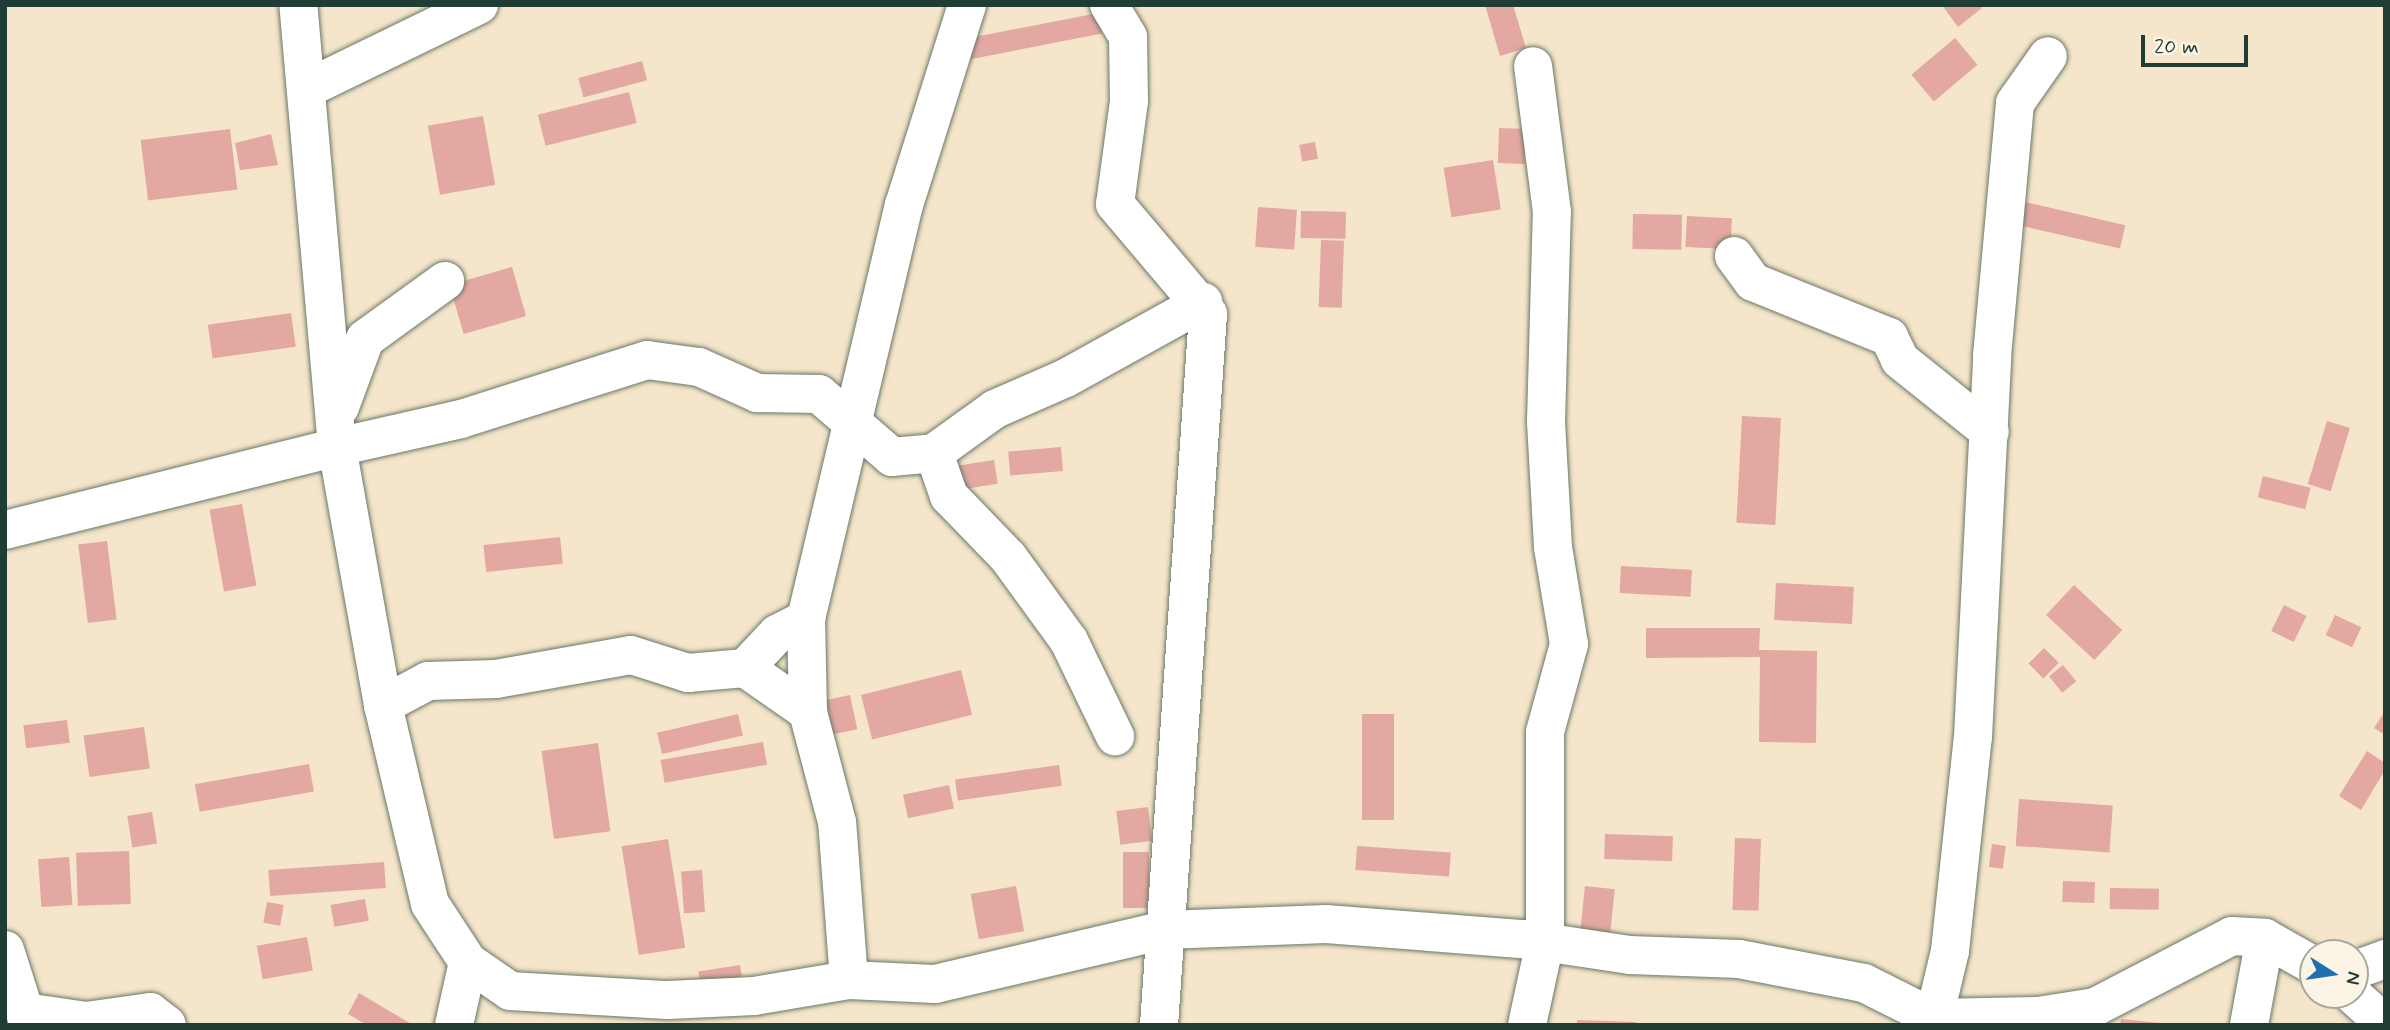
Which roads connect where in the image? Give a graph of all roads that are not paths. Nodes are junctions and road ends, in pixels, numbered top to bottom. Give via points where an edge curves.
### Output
1 (298, 5) edge
2 (479, 5) edge
3 (967, 5) edge
4 (1108, 5) edge
5 (2048, 56) dead end
6 (1533, 66) dead end
7 (308, 88) junction
8 (1734, 256) dead end
9 (445, 281) dead end
10 (1203, 302) junction
11 (869, 354) junction
12 (818, 394) junction
13 (853, 421) junction
14 (1990, 432) junction
15 (336, 433) junction
16 (934, 453) junction
17 (892, 457) junction
18 (840, 477) junction
19 (5, 530) edge
20 (806, 619) junction
21 (745, 668) junction
22 (383, 705) junction
23 (808, 712) junction
24 (1115, 736) dead end
25 (1164, 930) junction
26 (2265, 938) junction
27 (1545, 942) junction
28 (5, 950) edge
29 (2299, 957) edge
30 (468, 962) junction
31 (849, 980) junction
32 (2368, 1009) edge
33 (27, 1018) edge
34 (1934, 1021) edge
35 (2385, 1024) edge
36 (167, 1025) edge
37 (454, 1025) edge
38 (1159, 1025) edge
39 (1527, 1025) edge
40 (2249, 1025) edge

1 - 7 street
2 - 7 street
3 - 11 street via 904,205
4 - 10 street via 1128,37 1129,101 1115,205
5 - 14 street via 2015,103
6 - 27 street via 1552,212 1546,422 1553,547 1569,644 1545,732
7 - 15 street
8 - 14 street via 1753,282 1889,337 1900,360
9 - 15 street via 365,339
10 - 16 street via 1066,378 995,409
10 - 25 street via 1208,314
11 - 12 street
11 - 13 street
12 - 13 street
12 - 15 street via 757,393 699,368 647,360 461,419
13 - 17 street
13 - 18 street
14 - 34 street via 1973,737 1950,951
15 - 19 street
15 - 22 street
16 - 17 street
16 - 24 street via 949,496 1008,557 1069,640
17 - 18 street
18 - 20 street
20 - 21 street via 776,634
20 - 23 street
21 - 22 street via 688,673 631,656 496,679 428,681
21 - 23 street
22 - 30 street via 430,904
23 - 31 street via 837,822
25 - 27 street via 1326,924
25 - 31 street via 935,984
25 - 38 street
26 - 29 street
26 - 34 street via 2232,936 2095,1007 2038,1016
26 - 40 street
27 - 34 street via 1630,956 1739,959 1864,983
27 - 39 street
28 - 33 street
30 - 31 street via 510,991 598,998 754,996
30 - 37 street
32 - 35 street
33 - 36 street via 86,1021 150,1012

